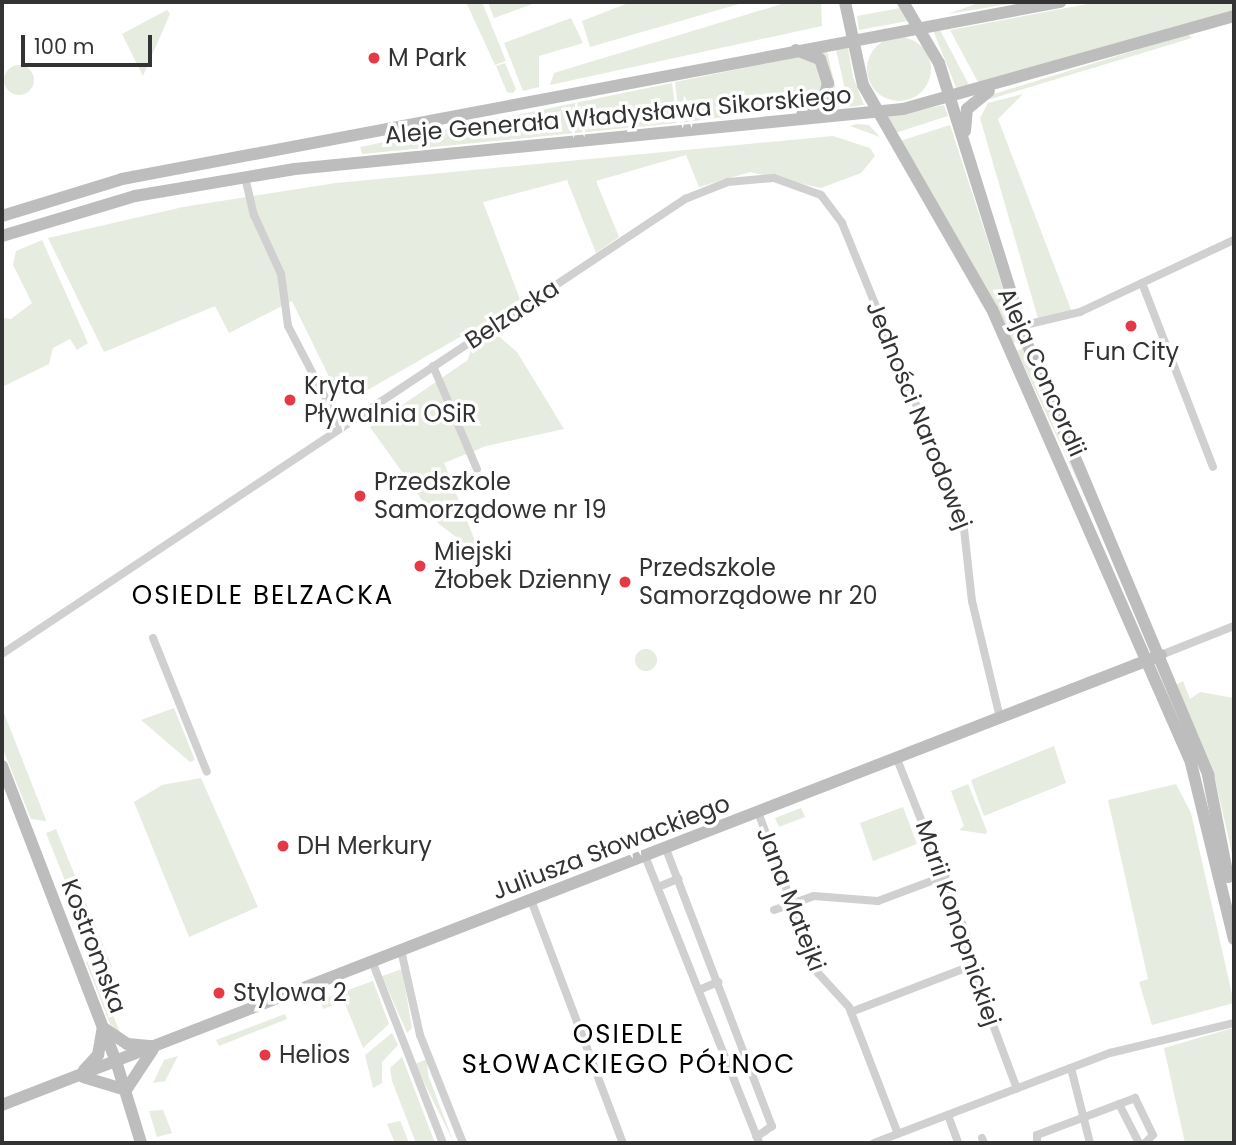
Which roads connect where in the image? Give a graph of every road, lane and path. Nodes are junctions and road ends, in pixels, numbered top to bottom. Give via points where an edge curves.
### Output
1 (845, 2) edge
2 (902, 2) edge
3 (1060, 2) edge
4 (1234, 16) edge
5 (916, 25) junction
6 (853, 37) junction
7 (794, 50) junction
8 (1004, 82) junction
9 (950, 98) junction
10 (877, 111) junction
11 (785, 120) junction
12 (965, 142) junction
13 (245, 177) junction
14 (792, 182) joint
15 (2, 216) edge
16 (2, 236) edge
17 (1234, 240) edge
18 (1142, 283) junction
19 (1021, 326) junction
20 (433, 366) junction
21 (339, 424) junction
22 (1213, 467) dead end
23 (477, 469) dead end
24 (1234, 626) edge
25 (153, 638) dead end
26 (2, 654) edge
27 (1161, 655) junction
28 (1147, 660) junction
29 (999, 718) junction
30 (897, 759) junction
31 (2, 766) edge
32 (207, 772) dead end
33 (758, 812) junction
34 (666, 849) junction
35 (645, 856) junction
36 (945, 876) junction
37 (678, 879) junction
38 (658, 887) junction
39 (531, 900) junction
40 (793, 903) junction
41 (774, 910) dead end
42 (1234, 923) edge
43 (1234, 939) edge
44 (401, 950) junction
45 (372, 961) junction
46 (971, 966) junction
47 (718, 982) junction
48 (699, 990) junction
49 (851, 1012) junction
50 (1234, 1023) edge
51 (103, 1028) junction
52 (420, 1035) junction
53 (404, 1044) junction
54 (156, 1046) junction
55 (116, 1062) junction
56 (1070, 1068) junction
57 (78, 1077) junction
58 (1017, 1089) junction
59 (126, 1090) junction
60 (1119, 1104) junction
61 (2, 1105) edge
62 (948, 1115) junction
63 (1083, 1116) junction
64 (898, 1134) junction
65 (758, 1140) edge
66 (141, 1143) edge
67 (443, 1143) edge
68 (463, 1143) edge
69 (623, 1143) edge
70 (874, 1143) edge
71 (958, 1143) edge
72 (1037, 1143) edge
73 (1090, 1143) edge
74 (1139, 1143) edge
75 (1145, 1143) edge

1 - 6 street, Aleja Concordii
2 - 5 street, Aleja Concordii
3 - 5 street, Aleje Generała Władysława Sikorskiego
4 - 8 street, Aleje Generała Władysława Sikorskiego
5 - 6 street, Aleje Generała Władysława Sikorskiego
5 - 9 street, Aleja Concordii
6 - 7 street, Aleje Generała Władysława Sikorskiego
6 - 10 street, Aleja Concordii via 861,80
7 - 11 street via 822,61 828,91 817,107
7 - 15 street, Aleje Generała Władysława Sikorskiego via 122,179
8 - 9 street, Aleje Generała Władysława Sikorskiego
8 - 12 street via 969,105
9 - 10 street, Aleje Generała Władysława Sikorskiego
9 - 12 street, Aleja Concordii
10 - 11 street, Aleje Generała Władysława Sikorskiego
10 - 28 street, Aleja Concordii via 992,309
11 - 13 street, Aleje Generała Władysława Sikorskiego via 419,154
12 - 19 street, Aleja Concordii
13 - 16 street, Aleje Generała Władysława Sikorskiego via 100,204
13 - 21 street via 254,215 281,274 288,326
14 - 20 street, Belzacka via 752,177 685,199
14 - 29 street, Jedności Narodowej via 821,195 838,215 962,520 972,601
17 - 18 street
18 - 19 street via 1080,312
18 - 22 street
19 - 27 street, Aleja Concordii
20 - 21 street, Belzacka
20 - 23 street
21 - 26 street, Belzacka
24 - 27 street, Juliusza Słowackiego
25 - 32 street
27 - 28 street, Juliusza Słowackiego
27 - 42 street, Aleja Concordii via 1216,799
28 - 29 street, Juliusza Słowackiego
28 - 43 street, Aleja Concordii via 1199,783
29 - 30 street, Juliusza Słowackiego
30 - 33 street, Juliusza Słowackiego
30 - 36 street, Marii Konopnickiej
31 - 51 street, Kostromska
33 - 34 street, Juliusza Słowackiego
33 - 40 street, Jana Matejki
34 - 35 street, Juliusza Słowackiego
34 - 37 street
35 - 38 street
35 - 39 street, Juliusza Słowackiego
36 - 40 street via 878,901 814,896
36 - 46 street, Marii Konopnickiej via 966,933
37 - 38 street
37 - 47 street
38 - 48 street
39 - 44 street, Juliusza Słowackiego
39 - 69 street
40 - 41 street
40 - 49 street, Jana Matejki via 824,983
44 - 45 street, Juliusza Słowackiego
44 - 52 street
45 - 53 street
45 - 54 street, Juliusza Słowackiego
46 - 49 street
46 - 58 street, Marii Konopnickiej
47 - 48 street
47 - 65 street via 772,1126
48 - 65 street
49 - 64 street, Jana Matejki
50 - 56 street via 1140,1044
51 - 54 street via 127,1044
51 - 55 street, Kostromska
51 - 57 street via 99,1055
52 - 53 street
52 - 68 street
53 - 67 street
54 - 55 street, Juliusza Słowackiego
54 - 59 street
55 - 57 street, Juliusza Słowackiego
55 - 59 street, Kostromska
56 - 58 street
56 - 63 street
57 - 59 street
57 - 61 street, Juliusza Słowackiego
58 - 62 street
59 - 66 street, Kostromska
60 - 63 street
60 - 74 street
60 - 75 street via 1138,1098 1153,1135
62 - 64 street
62 - 71 street
63 - 72 street via 1037,1135
63 - 73 street
64 - 70 street

